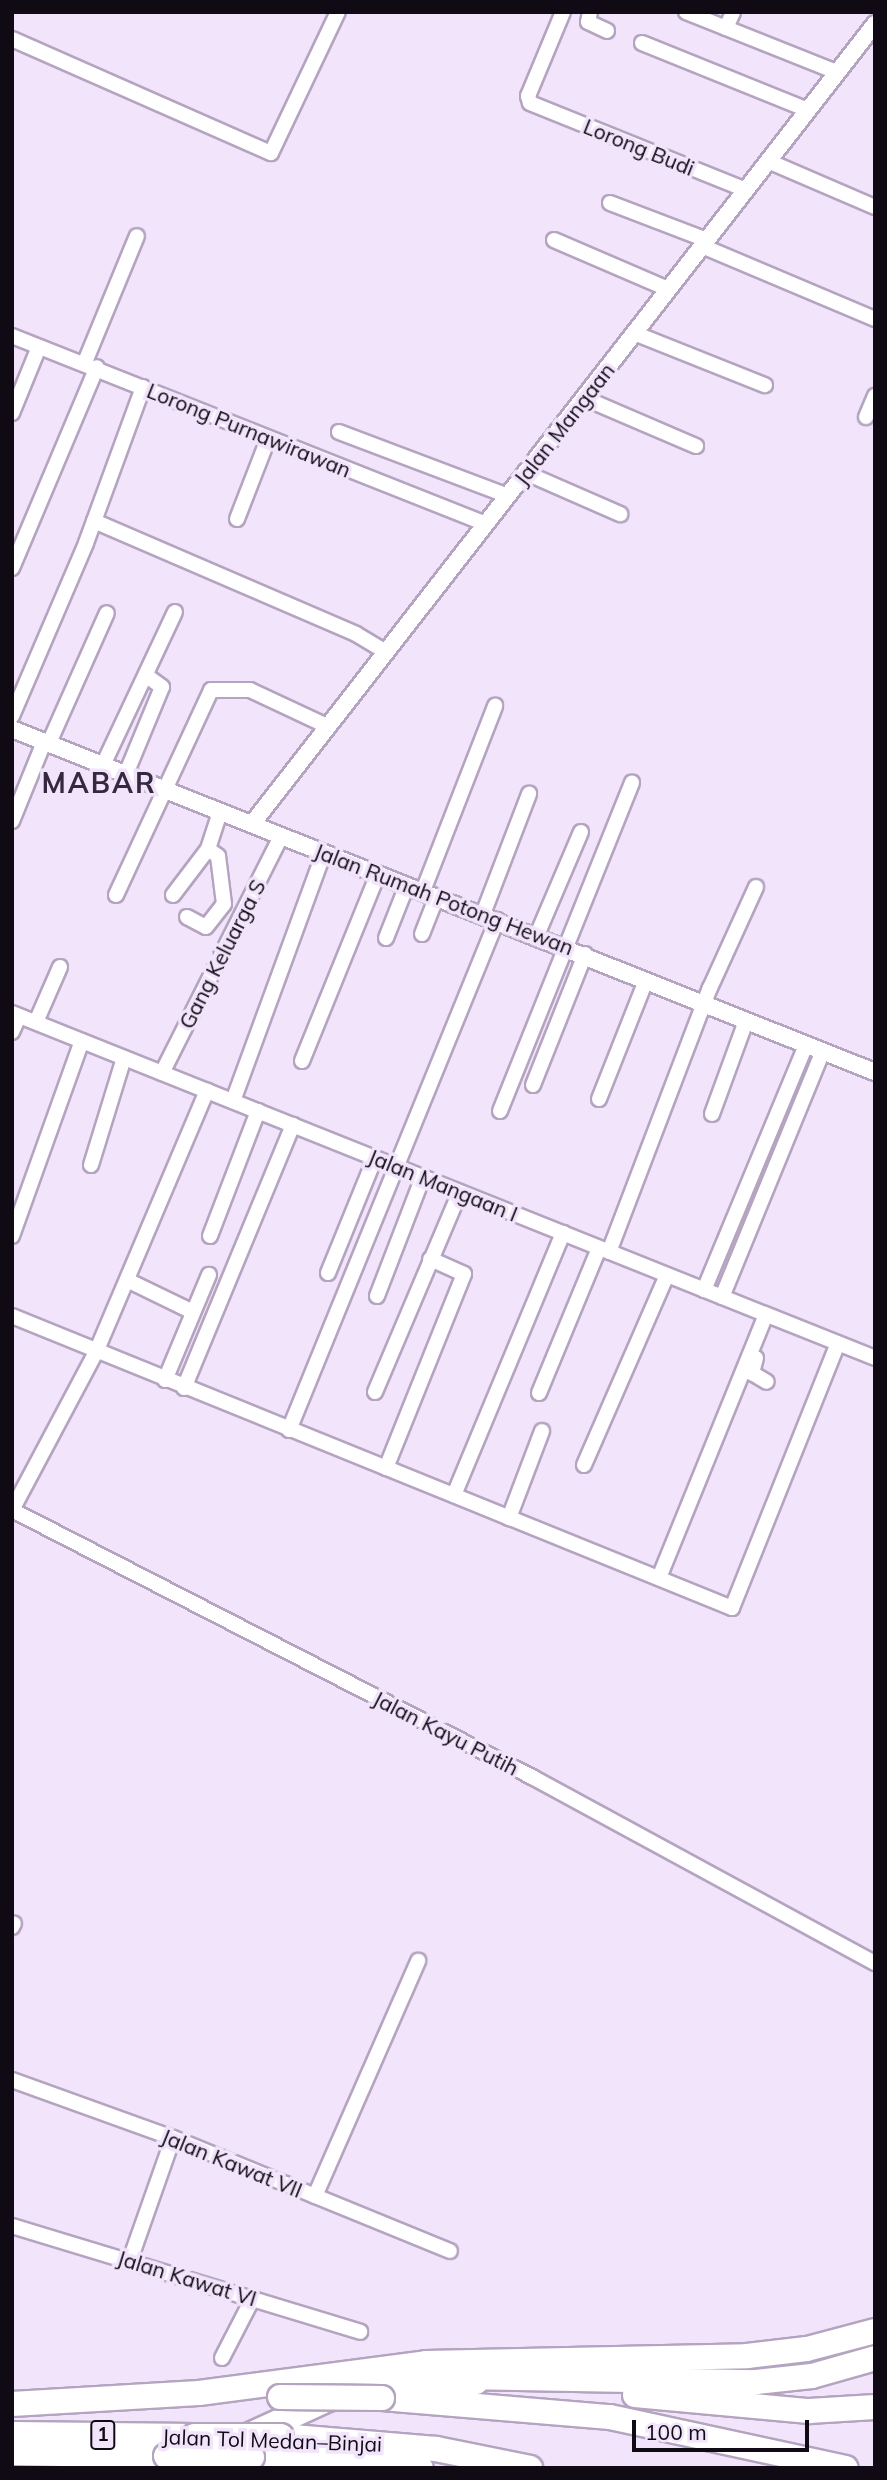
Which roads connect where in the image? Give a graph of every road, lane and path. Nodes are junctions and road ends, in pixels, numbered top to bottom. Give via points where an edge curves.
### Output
1 (338, 12) edge
2 (563, 12) edge
3 (590, 12) edge
4 (686, 12) edge
5 (733, 12) edge
6 (875, 23) edge
7 (726, 28) junction
8 (607, 31) dead end
9 (12, 39) edge
10 (642, 43) dead end
11 (837, 72) junction
12 (808, 110) junction
13 (768, 161) junction
14 (746, 190) junction
15 (610, 203) dead end
16 (875, 207) edge
17 (137, 236) dead end
18 (554, 240) dead end
19 (704, 243) junction
20 (668, 289) junction
21 (874, 316) edge
22 (635, 333) junction
23 (12, 337) edge
24 (39, 347) junction
25 (91, 365) junction
26 (765, 385) dead end
27 (143, 387) junction
28 (875, 396) edge
29 (584, 398) junction
30 (12, 413) edge
31 (866, 417) dead end
32 (339, 432) dead end
33 (268, 439) junction
34 (696, 446) dead end
35 (526, 473) junction
36 (508, 496) junction
37 (620, 514) dead end
38 (237, 519) dead end
39 (94, 521) junction
40 (486, 524) junction
41 (12, 568) edge
42 (107, 612) dead end
43 (175, 612) dead end
44 (386, 652) junction
45 (148, 677) junction
46 (495, 706) dead end
47 (12, 716) edge
48 (329, 727) junction
49 (12, 729) edge
50 (47, 742) junction
51 (103, 765) junction
52 (126, 774) junction
53 (632, 782) dead end
54 (166, 789) junction
55 (529, 794) dead end
56 (220, 811) junction
57 (12, 821) edge
58 (252, 824) junction
59 (581, 832) dead end
60 (281, 836) junction
61 (208, 849) junction
62 (324, 853) junction
63 (378, 874) junction
64 (407, 885) junction
65 (756, 887) dead end
66 (430, 894) junction
67 (116, 895) dead end
68 (173, 895) dead end
69 (187, 917) dead end
70 (490, 917) junction
71 (422, 934) dead end
72 (537, 935) junction
73 (386, 938) dead end
74 (564, 946) junction
75 (585, 954) junction
76 (60, 967) dead end
77 (646, 980) junction
78 (704, 1004) junction
79 (16, 1014) edge
80 (537, 1018) junction
81 (746, 1021) junction
82 (36, 1022) junction
83 (556, 1026) junction
84 (12, 1032) edge
85 (82, 1041) junction
86 (806, 1045) junction
87 (823, 1051) junction
88 (124, 1058) junction
89 (302, 1061) dead end
90 (875, 1072) edge
91 (162, 1073) junction
92 (533, 1085) dead end
93 (207, 1091) junction
94 (599, 1099) dead end
95 (233, 1101) junction
96 (258, 1111) junction
97 (500, 1111) dead end
98 (712, 1114) dead end
99 (293, 1125) junction
100 (374, 1158) junction
101 (91, 1165) dead end
102 (395, 1166) junction
103 (423, 1177) junction
104 (460, 1192) junction
105 (563, 1233) junction
106 (12, 1236) edge
107 (211, 1236) dead end
108 (604, 1250) junction
109 (430, 1259) junction
110 (328, 1273) dead end
111 (209, 1275) dead end
112 (667, 1275) junction
113 (127, 1280) junction
114 (704, 1290) junction
115 (377, 1296) dead end
116 (722, 1297) junction
117 (195, 1308) junction
118 (215, 1313) junction
119 (12, 1316) edge
120 (769, 1316) junction
121 (838, 1343) junction
122 (96, 1352) junction
123 (875, 1358) edge
124 (165, 1380) junction
125 (767, 1381) dead end
126 (184, 1388) junction
127 (375, 1392) dead end
128 (539, 1393) dead end
129 (289, 1430) junction
130 (542, 1431) dead end
131 (584, 1465) dead end
132 (386, 1468) junction
133 (454, 1495) junction
134 (12, 1510) edge
135 (509, 1518) junction
136 (659, 1578) junction
137 (418, 1961) dead end
138 (875, 1963) edge
139 (12, 2080) edge
140 (173, 2138) junction
141 (315, 2196) junction
142 (12, 2226) edge
143 (450, 2251) dead end
144 (130, 2260) junction
145 (253, 2298) junction
146 (875, 2331) edge
147 (360, 2332) dead end
148 (222, 2358) dead end
149 (875, 2358) edge
150 (284, 2390) junction
151 (384, 2391) junction
152 (12, 2404) edge
153 (875, 2407) edge
154 (12, 2434) edge
155 (12, 2453) edge
156 (836, 2465) edge
157 (203, 2468) edge
158 (421, 2468) edge
159 (530, 2468) edge

1 - 9 street via 271,153
2 - 14 street, Lorong Budi via 528,96 533,104
3 - 8 street via 588,22
4 - 7 street
5 - 7 street
6 - 11 street, Jalan Mangaan
7 - 11 street
10 - 12 street
11 - 12 street, Jalan Mangaan
12 - 13 street, Jalan Mangaan
13 - 14 street, Jalan Mangaan
13 - 16 street
14 - 19 street, Jalan Mangaan
15 - 19 street
17 - 25 street
18 - 20 street
19 - 20 street, Jalan Mangaan
19 - 21 street
20 - 22 street, Jalan Mangaan
22 - 26 street
22 - 29 street, Jalan Mangaan
23 - 24 street, Lorong Purnawirawan
24 - 25 street, Lorong Purnawirawan
24 - 30 street
25 - 27 street, Lorong Purnawirawan
25 - 41 street
27 - 33 street, Lorong Purnawirawan
27 - 39 street
28 - 31 street
29 - 34 street
29 - 35 street, Jalan Mangaan
32 - 36 street
33 - 38 street
33 - 40 street, Lorong Purnawirawan
35 - 36 street, Jalan Mangaan
35 - 37 street
36 - 40 street, Jalan Mangaan
39 - 44 street via 356,634
39 - 47 street
40 - 44 street, Jalan Mangaan
42 - 50 street
43 - 45 street
44 - 48 street, Jalan Mangaan
45 - 51 street
45 - 52 street via 162,687
46 - 66 street
48 - 54 street via 250,690 217,687 208,694
48 - 58 street, Jalan Mangaan
49 - 50 street, Jalan Rumah Potong Hewan
50 - 51 street, Jalan Rumah Potong Hewan
50 - 57 street
51 - 52 street, Jalan Rumah Potong Hewan
52 - 54 street, Jalan Rumah Potong Hewan
53 - 74 street
54 - 56 street, Jalan Rumah Potong Hewan
54 - 67 street
55 - 70 street
56 - 58 street, Jalan Rumah Potong Hewan
56 - 61 street
58 - 60 street, Jalan Rumah Potong Hewan
59 - 72 street
60 - 62 street, Jalan Rumah Potong Hewan
60 - 91 street, Gang Keluarga S
61 - 68 street
61 - 69 street via 218,856 224,904 206,927
62 - 63 street, Jalan Rumah Potong Hewan
62 - 95 street
63 - 64 street, Jalan Rumah Potong Hewan
63 - 89 street
64 - 66 street, Jalan Rumah Potong Hewan
64 - 73 street
65 - 78 street
66 - 70 street, Jalan Rumah Potong Hewan
66 - 71 street
70 - 72 street, Jalan Rumah Potong Hewan
70 - 102 street
72 - 74 street, Jalan Rumah Potong Hewan
74 - 75 street, Jalan Rumah Potong Hewan
74 - 80 street
75 - 77 street, Jalan Rumah Potong Hewan
75 - 83 street
76 - 82 street
77 - 78 street, Jalan Rumah Potong Hewan
77 - 94 street
78 - 81 street, Jalan Rumah Potong Hewan
78 - 108 street
79 - 82 street, Jalan Mangaan I
79 - 84 street
80 - 83 street
80 - 97 street
81 - 86 street, Jalan Rumah Potong Hewan
81 - 98 street
82 - 85 street, Jalan Mangaan I
83 - 92 street
85 - 88 street, Jalan Mangaan I
85 - 106 street
86 - 87 street, Jalan Rumah Potong Hewan
86 - 114 street
87 - 90 street, Jalan Rumah Potong Hewan
87 - 116 street
88 - 91 street, Jalan Mangaan I
88 - 101 street
91 - 93 street, Jalan Mangaan I
93 - 95 street, Jalan Mangaan I
93 - 113 street
95 - 96 street, Jalan Mangaan I
96 - 99 street, Jalan Mangaan I
96 - 107 street
99 - 100 street, Jalan Mangaan I
99 - 118 street
100 - 102 street, Jalan Mangaan I
100 - 110 street
102 - 103 street, Jalan Mangaan I
102 - 129 street
103 - 104 street, Jalan Mangaan I
103 - 115 street
104 - 105 street, Jalan Mangaan I
104 - 109 street
105 - 108 street, Jalan Mangaan I
105 - 133 street
108 - 112 street, Jalan Mangaan I
108 - 128 street
109 - 127 street
109 - 132 street via 464,1274
111 - 117 street
112 - 114 street, Jalan Mangaan I
112 - 131 street
113 - 117 street
113 - 122 street
114 - 116 street, Jalan Mangaan I
116 - 120 street, Jalan Mangaan I
117 - 118 street
117 - 124 street
118 - 126 street
119 - 122 street
120 - 121 street, Jalan Mangaan I
120 - 125 street via 752,1369
120 - 136 street
121 - 123 street, Jalan Mangaan I
121 - 136 street via 732,1608
122 - 124 street
122 - 134 street
124 - 126 street
126 - 129 street
129 - 132 street
130 - 135 street
132 - 133 street
133 - 135 street
134 - 138 street, Jalan Kayu Putih via 532,1777
135 - 136 street
137 - 141 street
139 - 140 street, Jalan Kawat VII
140 - 141 street, Jalan Kawat VII
140 - 144 street
141 - 143 street, Jalan Kawat VII
142 - 144 street, Jalan Kawat VI
144 - 145 street, Jalan Kawat VI
145 - 147 street, Jalan Kawat VI
145 - 148 street
146 - 150 highway via 807,2349 747,2356 426,2363
149 - 151 highway via 812,2376 755,2382 478,2376
150 - 151 highway, bridge
150 - 152 highway
151 - 153 highway via 511,2384 809,2411
151 - 156 highway via 610,2417
151 - 157 highway via 296,2411 240,2439
154 - 159 highway, Jalan Tol Medan–Binjai / 1, bridge via 281,2436 436,2449
155 - 158 highway, Jalan Tol Medan–Binjai / 1, bridge via 252,2457

